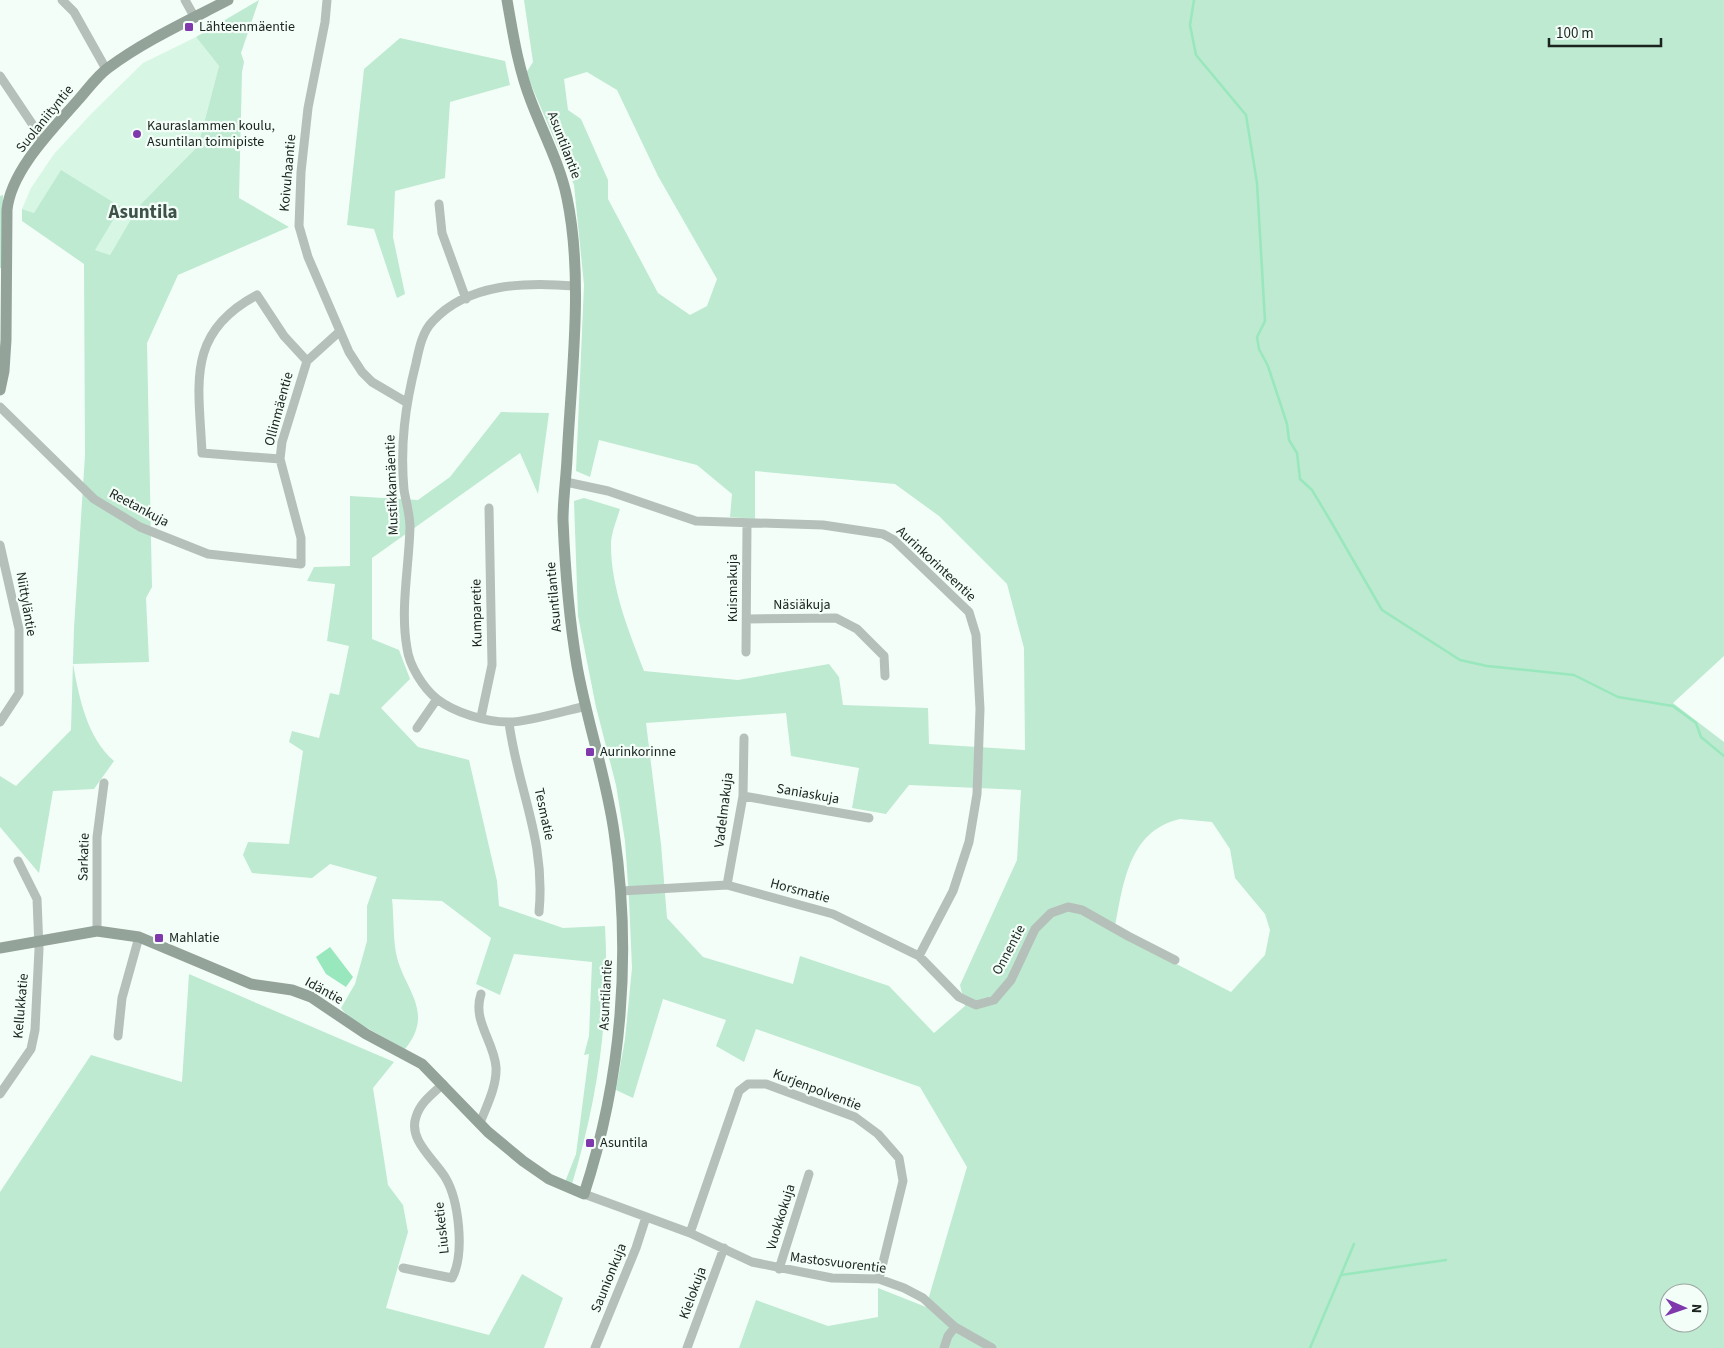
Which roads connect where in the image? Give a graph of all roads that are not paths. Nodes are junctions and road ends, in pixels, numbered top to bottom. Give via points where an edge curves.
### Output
1 (62, 0) edge
2 (185, 0) edge
3 (228, 0) edge
4 (327, 0) edge
5 (508, 0) edge
6 (194, 18) junction
7 (106, 69) junction
8 (0, 76) edge
9 (42, 140) junction
10 (440, 204) dead end
11 (574, 286) junction
12 (466, 299) junction
13 (339, 332) junction
14 (307, 361) junction
15 (0, 390) edge
16 (406, 402) junction
17 (0, 407) edge
18 (280, 459) junction
19 (566, 482) junction
20 (489, 508) dead end
21 (747, 524) junction
22 (0, 545) edge
23 (301, 564) joint
24 (4, 580) edge
25 (747, 619) junction
26 (746, 652) dead end
27 (885, 676) dead end
28 (437, 699) junction
29 (586, 706) junction
30 (481, 717) junction
31 (0, 722) edge
32 (509, 723) junction
33 (417, 728) dead end
34 (744, 738) dead end
35 (104, 783) dead end
36 (742, 796) junction
37 (869, 818) dead end
38 (18, 861) dead end
39 (727, 885) junction
40 (621, 891) junction
41 (539, 912) dead end
42 (97, 931) junction
43 (139, 937) junction
44 (38, 940) junction
45 (0, 948) edge
46 (919, 956) junction
47 (1176, 960) dead end
48 (949, 989) joint
49 (481, 994) dead end
50 (118, 1036) dead end
51 (442, 1084) junction
52 (0, 1094) edge
53 (480, 1122) junction
54 (809, 1174) dead end
55 (584, 1194) junction
56 (646, 1217) junction
57 (690, 1233) junction
58 (724, 1248) junction
59 (403, 1268) dead end
60 (779, 1269) junction
61 (879, 1279) junction
62 (955, 1327) junction
63 (595, 1348) edge
64 (687, 1348) edge
65 (944, 1348) edge
66 (992, 1348) edge

1 - 7 street via 74,12
2 - 6 street
3 - 6 street, Suolaniityntie
4 - 13 street, Koivuhaantie via 308,108 298,214 301,236
5 - 11 street, Asuntilantie via 522,74 560,171 567,199
6 - 7 street, Suolaniityntie
7 - 9 street, Suolaniityntie
8 - 9 street
9 - 15 street, Suolaniityntie via 8,199 6,340
10 - 12 street via 442,233
11 - 12 street, Mustikkamäentie via 532,283 500,287
11 - 19 street, Asuntilantie
12 - 16 street, Mustikkamäentie via 431,323 424,335
13 - 14 street, Ollinmäentie
13 - 16 street, Koivuhaantie via 362,372 384,391
14 - 18 street, Ollinmäentie
14 - 18 street via 284,336 257,296 237,306 204,348 199,375 202,453
16 - 28 street, Mustikkamäentie via 403,456 410,526 406,572 407,648 418,675
17 - 23 street, Reetankuja via 94,499 140,528 208,554
18 - 23 street, Ollinmäentie via 301,538
19 - 21 street, Aurinkorinteentie via 608,491 696,521
19 - 29 street, Asuntilantie via 563,516 571,628
20 - 30 street, Kumparetie via 492,666
21 - 25 street, Kuismakuja
21 - 46 street, Aurinkorinteentie via 823,525 883,534 894,540 969,612 976,634 980,709 977,794 969,842 953,891
22 - 24 street, Niittyläntie
24 - 31 street, Niittyläntie via 19,628 19,693
25 - 26 street, Kuismakuja
25 - 27 street, Näsiäkuja via 836,618 857,629 884,656
28 - 30 street, Mustikkamäentie
28 - 33 street
29 - 32 street, Mustikkamäentie
29 - 40 street, Asuntilantie via 610,810
30 - 32 street, Mustikkamäentie
32 - 41 street, Tesmatie via 536,836 540,869
34 - 36 street, Vadelmakuja
35 - 42 street, Sarkatie via 97,837
36 - 37 street, Saniaskuja
36 - 39 street, Vadelmakuja
38 - 44 street, Kellukkatie via 37,899
39 - 40 street, Horsmatie
39 - 46 street, Horsmatie via 833,914
40 - 55 street, Asuntilantie via 622,997 617,1052 598,1145
42 - 43 street, Idäntie
42 - 44 street, Idäntie
43 - 50 street via 122,998
43 - 51 street, Idäntie via 251,984 292,990 311,997 366,1034 422,1064
44 - 45 street, Idäntie
44 - 52 street, Kellukkatie via 35,1030 30,1049
46 - 48 street, Horsmatie
47 - 48 street, Onnentie via 1082,910 1068,907 1051,913 1035,929 1011,980 994,1000 976,1005
49 - 53 street via 478,1013 496,1064 496,1076
51 - 53 street, Idäntie
51 - 59 street, Liusketie via 425,1101 415,1118 416,1137 446,1178 455,1201 458,1267 452,1278
53 - 55 street, Idäntie via 549,1178
54 - 60 street, Vuokkokuja
55 - 56 street, Mastosvuorentie
56 - 57 street, Mastosvuorentie
56 - 63 street, Saunionkuja
57 - 58 street, Mastosvuorentie
57 - 61 street, Kurjenpolventie via 740,1091 748,1084 766,1084 855,1117 878,1134 899,1158 903,1181
58 - 60 street, Mastosvuorentie via 752,1262
58 - 64 street, Kielokuja
60 - 61 street, Mastosvuorentie via 832,1278
61 - 62 street, Mastosvuorentie via 923,1298
62 - 65 street
62 - 66 street, Mastosvuorentie

